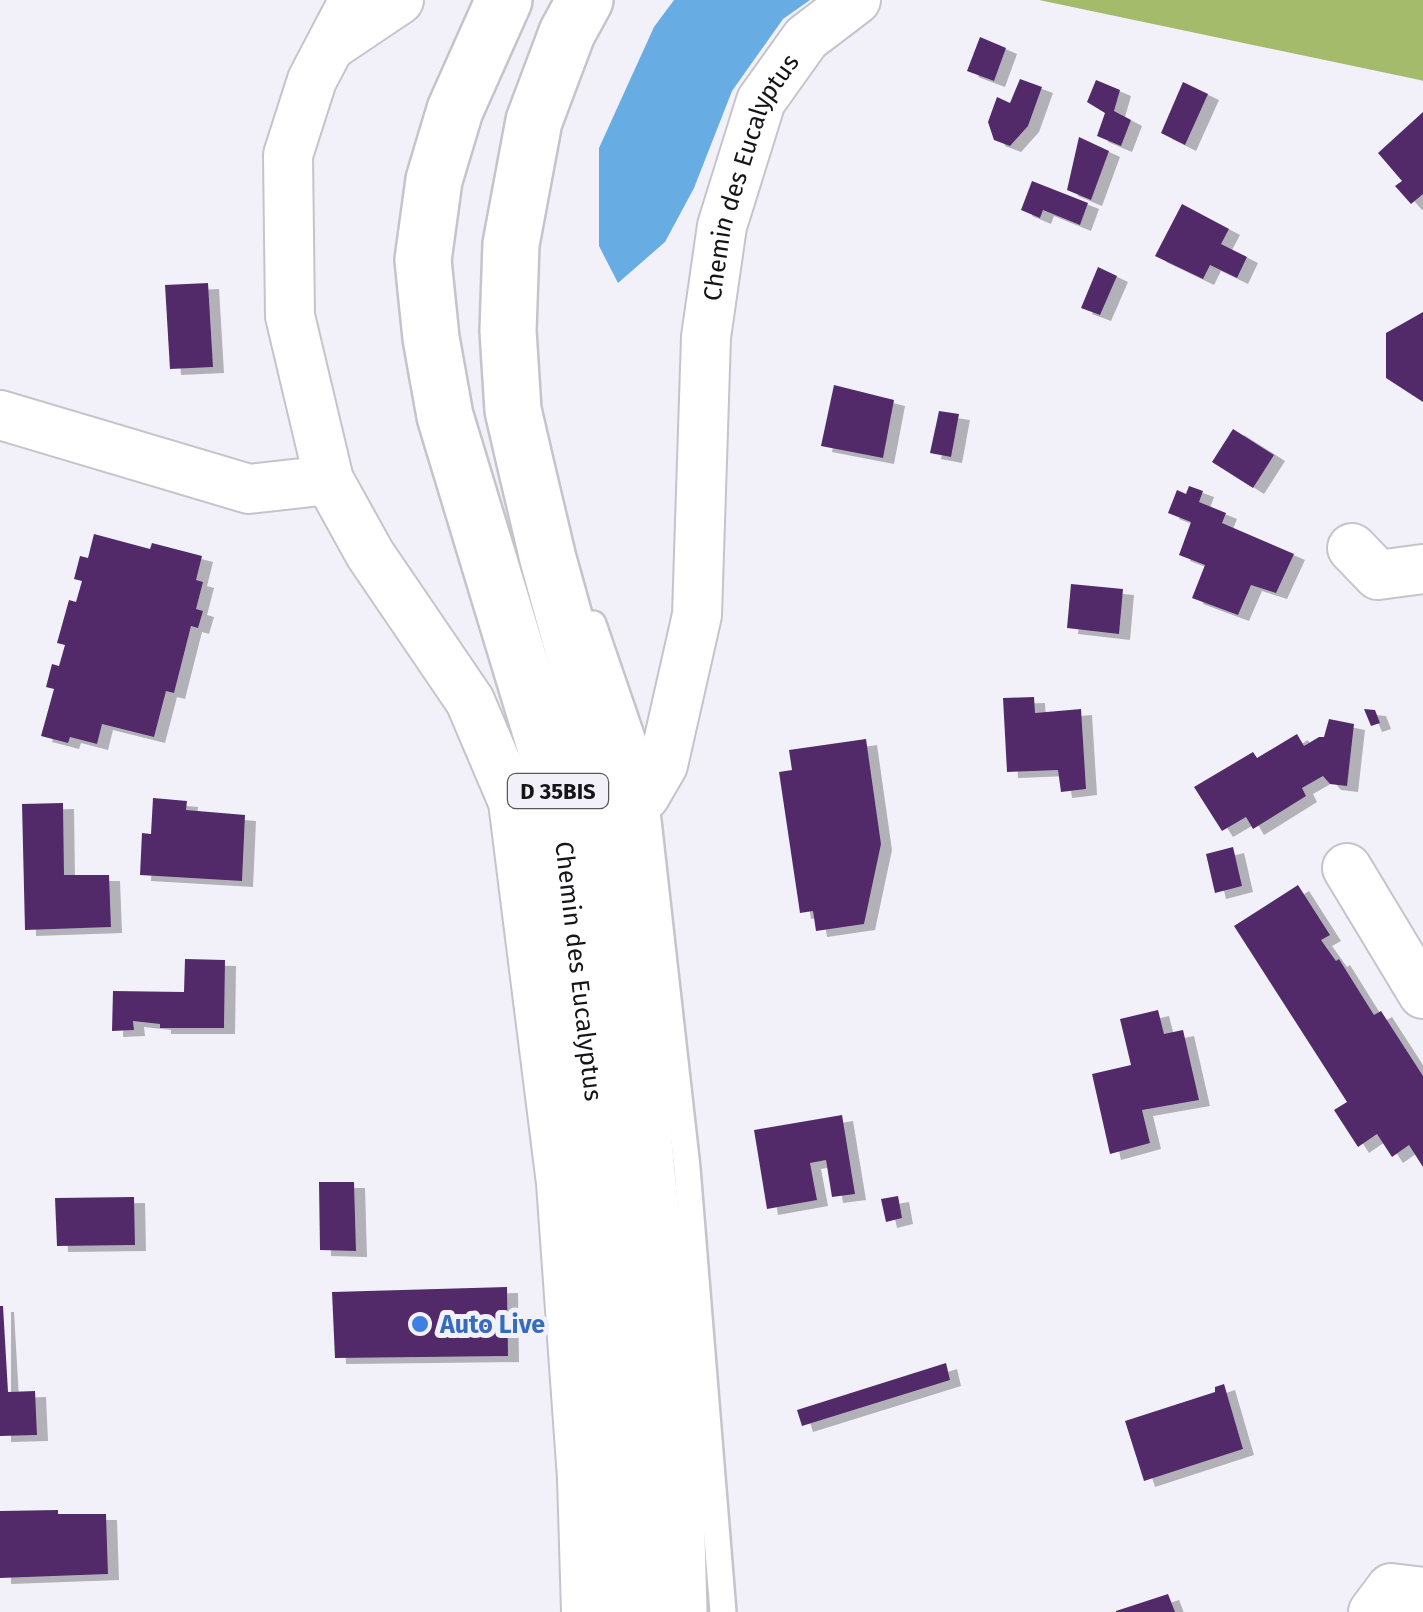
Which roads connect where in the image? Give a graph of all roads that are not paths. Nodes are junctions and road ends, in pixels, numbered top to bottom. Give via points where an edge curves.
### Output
1 (354, 0) edge
2 (400, 0) edge
3 (504, 0) edge
4 (585, 0) edge
5 (856, 0) edge
6 (329, 47) junction
7 (0, 415) edge
8 (525, 462) junction
9 (329, 480) junction
10 (1352, 548) dead end
11 (1423, 568) edge
12 (645, 796) junction
13 (1347, 868) dead end
14 (1423, 994) edge
15 (1423, 1592) edge
16 (586, 1612) edge
17 (631, 1612) edge
18 (679, 1612) edge
19 (722, 1612) edge
20 (1373, 1612) edge

1 - 6 street, Chemin des Eucalyptus
2 - 6 street
3 - 17 main road, Chemin des Eucalyptus / D 35BIS via 455,110 434,180 423,260 445,416 558,789 602,1176
4 - 8 main road, Chemin des Eucalyptus / D 35BIS via 534,122 511,244 513,410
5 - 12 street, Chemin des Eucalyptus via 806,38 760,101 722,226 706,337 697,615 663,765
6 - 9 street, Chemin des Eucalyptus via 288,155 286,230 290,316
7 - 9 street via 249,490
8 - 12 lane, Chemin des Eucalyptus via 575,574 642,767
8 - 18 main road, Chemin des Eucalyptus / D 35BIS via 609,780 675,1462
9 - 16 street, Chemin des Eucalyptus via 370,554 470,701 513,802 561,1182
10 - 11 street via 1378,574
12 - 19 lane, Chemin des Eucalyptus via 686,1168
13 - 14 street
15 - 20 street via 1391,1588

